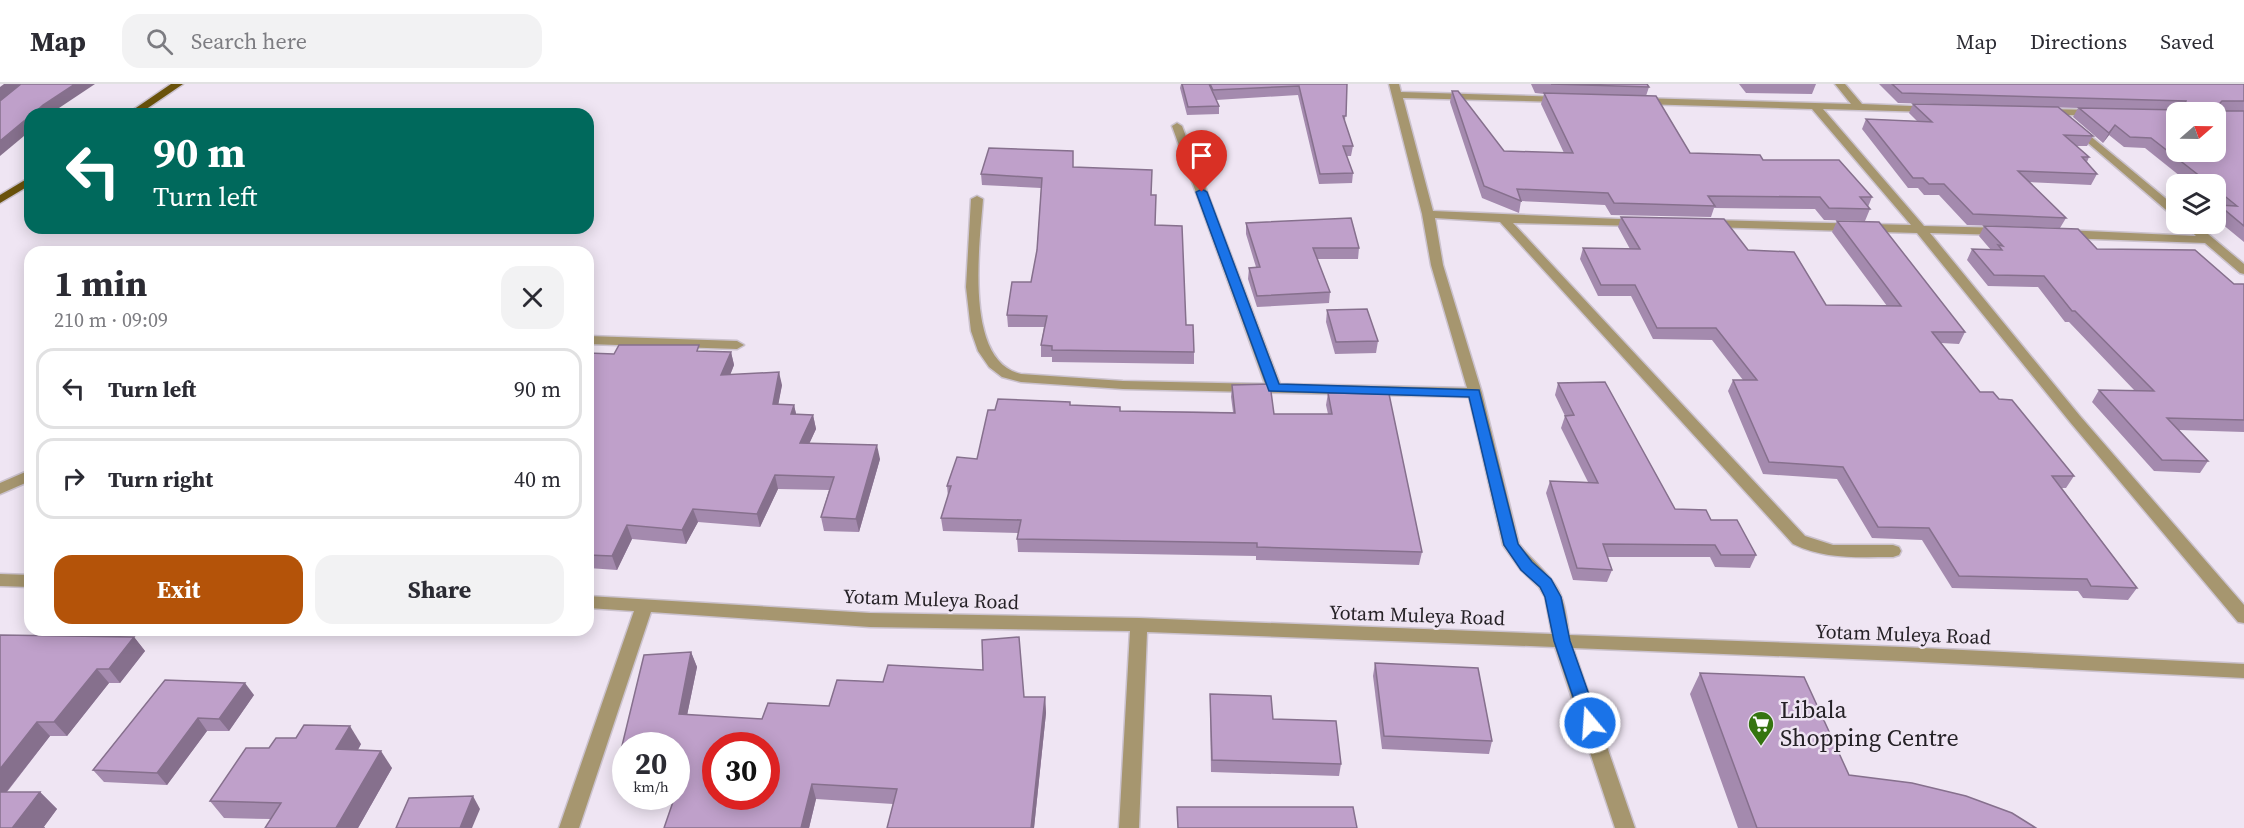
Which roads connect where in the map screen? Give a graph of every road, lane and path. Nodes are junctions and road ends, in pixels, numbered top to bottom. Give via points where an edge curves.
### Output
1 (178, 84) edge
2 (1840, 84) edge
3 (1395, 90) edge
4 (1574, 100) edge
5 (1632, 101) edge
6 (1815, 106) junction
7 (1859, 107) junction
8 (141, 108) edge
9 (1941, 109) edge
10 (2035, 112) edge
11 (2058, 113) junction
12 (2106, 114) edge
13 (1178, 126) dead end
14 (24, 184) edge
15 (977, 199) dead end
16 (0, 200) edge
17 (2166, 205) edge
18 (1428, 214) junction
19 (1503, 219) junction
20 (1646, 222) edge
21 (1694, 223) edge
22 (1920, 228) junction
23 (2016, 232) edge
24 (2052, 233) edge
25 (2201, 234) edge
26 (2208, 240) junction
27 (2244, 270) edge
28 (594, 340) edge
29 (737, 345) dead end
30 (1274, 388) junction
31 (1475, 393) junction
32 (24, 478) edge
33 (0, 489) edge
34 (1893, 551) dead end
35 (0, 580) edge
36 (24, 581) edge
37 (594, 602) edge
38 (645, 604) junction
39 (2244, 617) edge
40 (1139, 625) junction
41 (1562, 641) junction
42 (2244, 671) edge
43 (569, 828) edge
44 (1129, 828) edge
45 (1625, 828) edge

1 - 8 main road
2 - 7 street
3 - 4 street
3 - 18 street
5 - 6 street
6 - 7 street
6 - 22 street
7 - 9 street
10 - 11 street
11 - 12 street
11 - 17 street
13 - 30 street
14 - 16 main road
15 - 30 street via 973,304 978,336 996,367 1006,374 1123,385
18 - 19 street
18 - 31 street via 1437,265
19 - 20 street
19 - 34 street via 1799,540 1828,552
21 - 22 street
22 - 23 street
22 - 39 street via 2075,419
24 - 26 street
25 - 26 street
26 - 27 street
28 - 29 street
30 - 31 street
31 - 41 street via 1511,545 1553,597
32 - 33 street
35 - 36 street
37 - 38 street, Yotam Muleya Road
38 - 40 street, Yotam Muleya Road via 870,620
38 - 43 street
40 - 41 street, Yotam Muleya Road
40 - 44 street
41 - 42 street, Yotam Muleya Road
41 - 45 street

